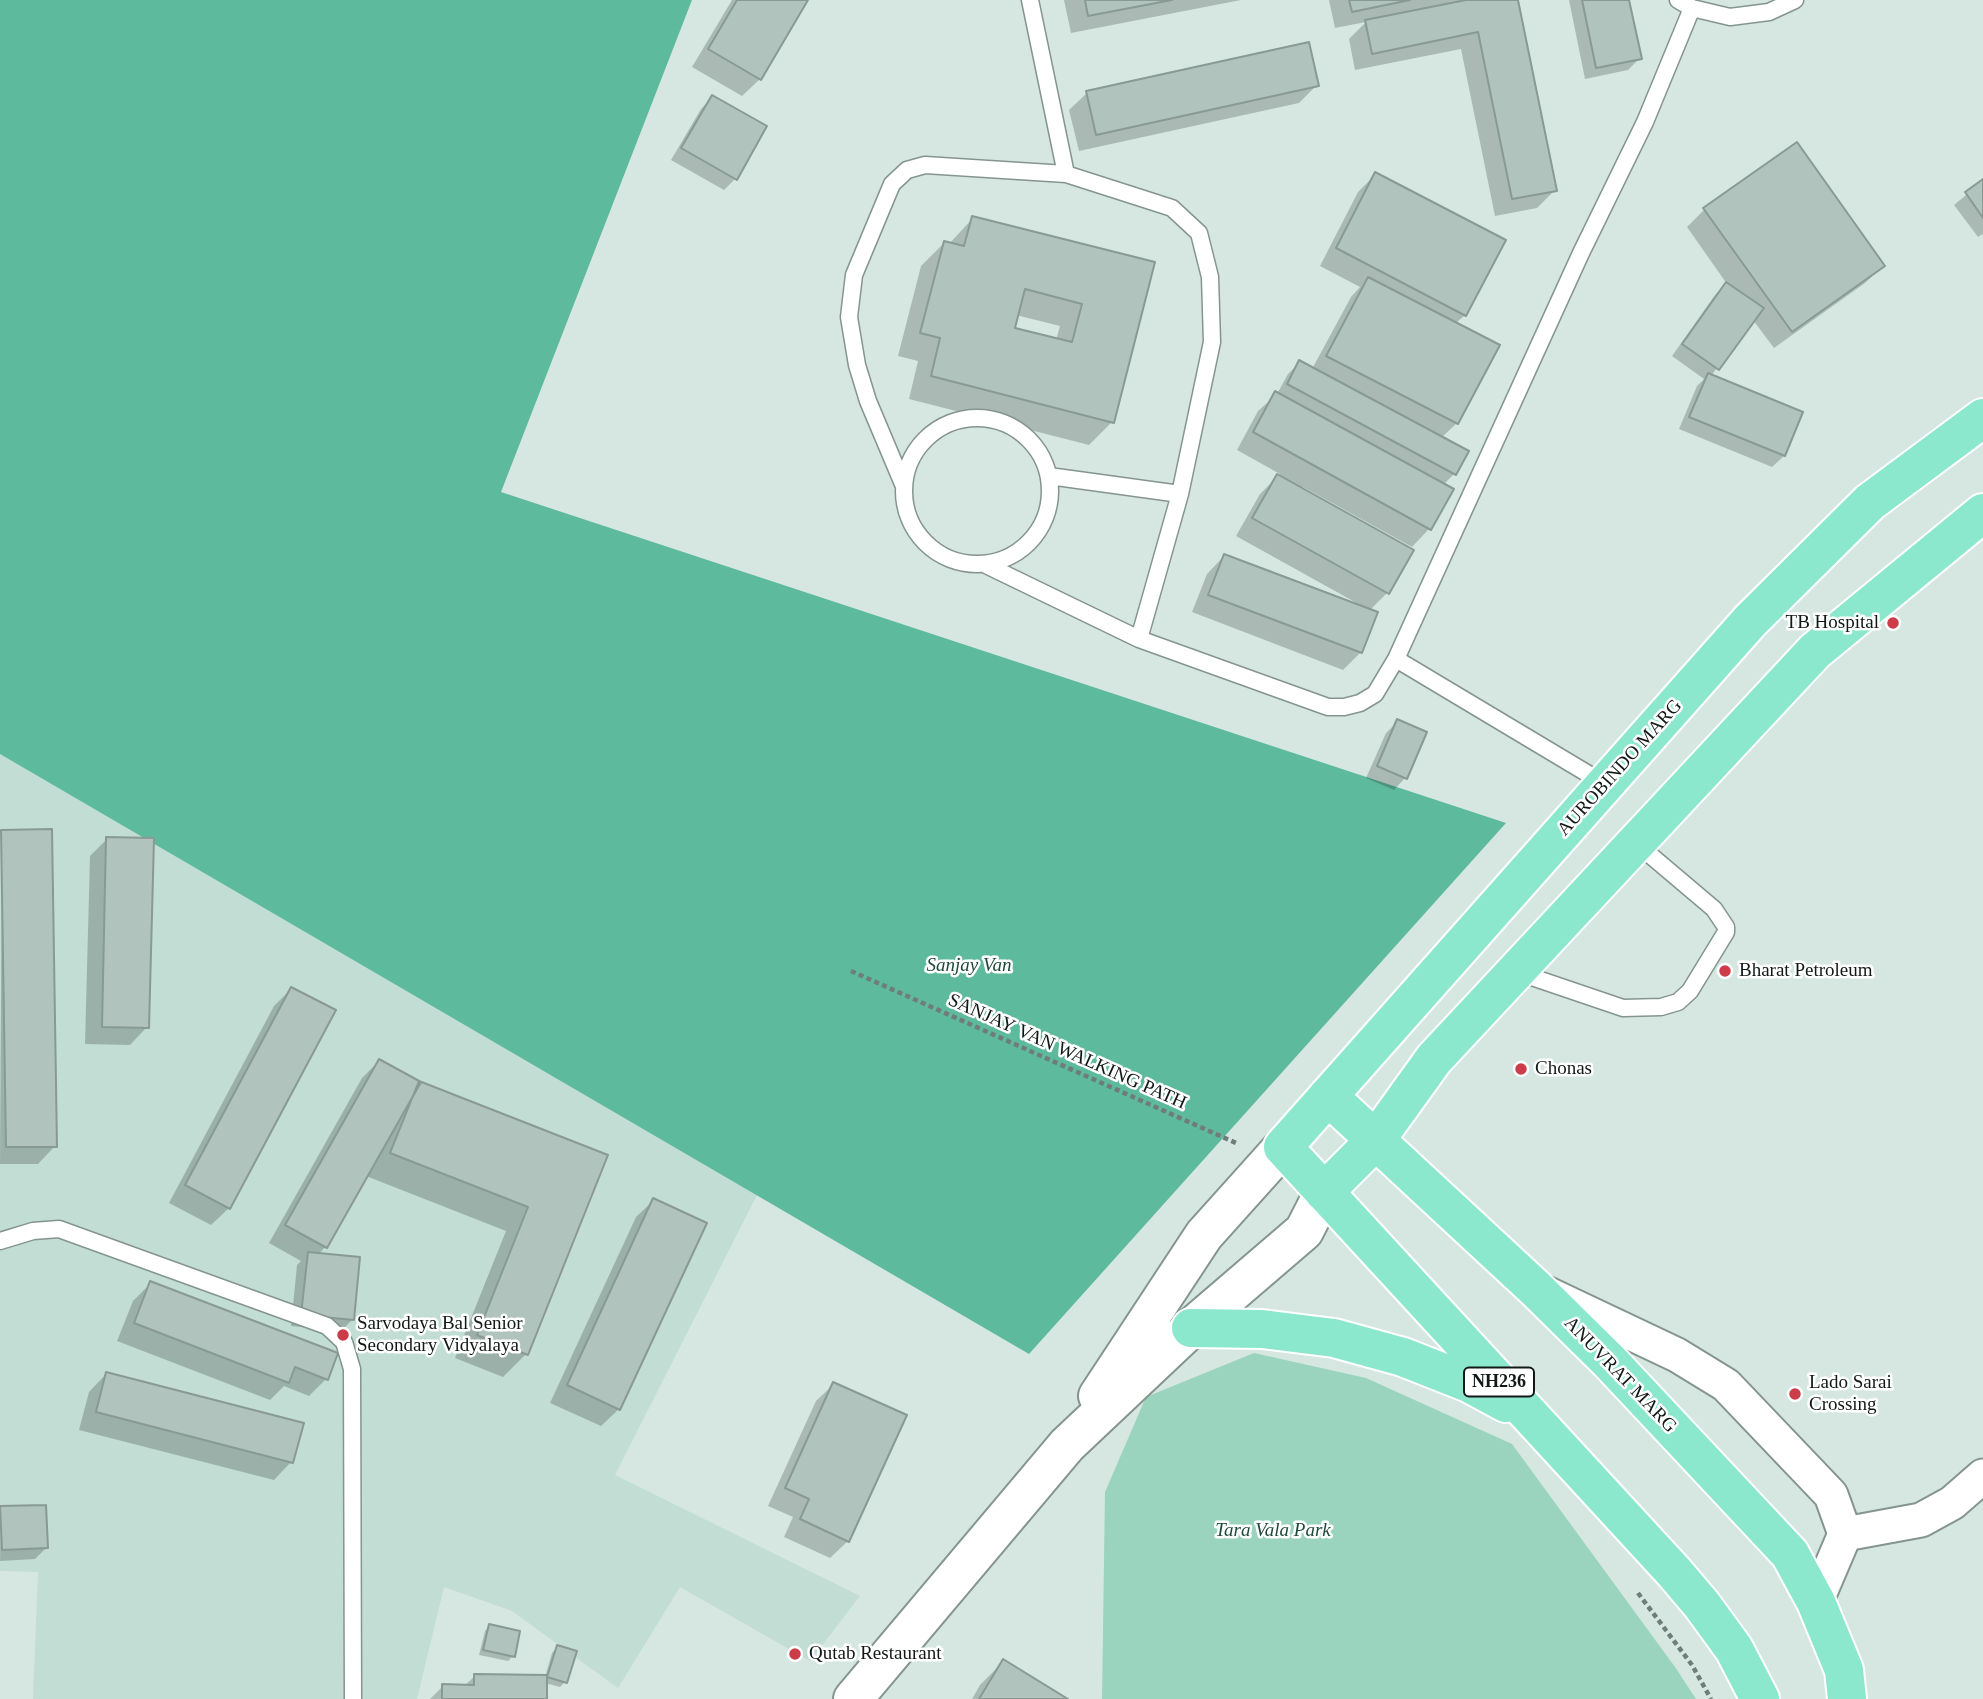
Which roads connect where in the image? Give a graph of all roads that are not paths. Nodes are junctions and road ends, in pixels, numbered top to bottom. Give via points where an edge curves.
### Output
1 (1030, 0) edge
2 (1795, 0) edge
3 (1685, 4) edge
4 (1066, 174) junction
5 (1983, 418) edge
6 (1049, 477) junction
7 (903, 484) junction
8 (1180, 494) junction
9 (1978, 522) edge
10 (984, 564) junction
11 (1139, 639) junction
12 (1396, 659) junction
13 (1605, 784) junction
14 (1636, 844) junction
15 (1516, 972) junction
16 (1328, 1096) junction
17 (1376, 1141) junction
18 (1277, 1153) junction
19 (1324, 1192) junction
20 (0, 1241) edge
21 (1536, 1289) junction
22 (1191, 1328) junction
23 (1532, 1418) junction
24 (1067, 1445) junction
25 (1983, 1476) edge
26 (1845, 1534) junction
27 (1816, 1602) junction
28 (353, 1699) edge
29 (853, 1699) edge
30 (1759, 1699) edge
31 (1847, 1699) edge

1 - 4 lane
2 - 3 lane via 1769,12 1730,17
3 - 12 lane via 1646,122 1581,253
4 - 7 lane via 925,165 907,170 892,184 854,275 849,317 868,401
4 - 8 lane via 1172,208 1199,233 1210,277 1212,342
5 - 13 highway, AUROBINDO MARG via 1870,502 1751,621
6 - 7 lane via 1041,455 1026,436 1007,424 973,418 939,427 922,442 909,461
6 - 8 lane
6 - 10 lane via 1050,501 1043,524 1028,544 1008,558
7 - 10 lane via 904,505 924,543 962,563
8 - 11 lane
9 - 14 highway via 1815,651
10 - 11 lane
11 - 12 lane via 1328,707 1352,705 1375,694
12 - 13 lane
13 - 16 highway, AUROBINDO MARG
14 - 15 highway
14 - 15 lane via 1714,909 1726,927 1690,992 1661,1007 1623,1008
15 - 17 highway via 1434,1059
16 - 17 highway, ANUVRAT MARG
16 - 18 highway, AUROBINDO MARG
17 - 19 highway
17 - 21 highway, ANUVRAT MARG
18 - 19 highway, NH236
18 - 24 street via 1204,1235
19 - 22 street via 1304,1231
19 - 23 highway, NH236
20 - 28 lane via 59,1229 327,1326 344,1342 352,1369
21 - 26 street via 1676,1355 1726,1385 1831,1495
21 - 27 highway, ANUVRAT MARG via 1790,1554
22 - 23 highway via 1262,1329 1334,1338 1403,1357 1469,1383
22 - 24 street
23 - 30 highway, NH236 via 1702,1605 1734,1649
24 - 29 street
25 - 26 street via 1952,1503 1921,1520
26 - 27 street
27 - 31 highway, ANUVRAT MARG via 1844,1670

